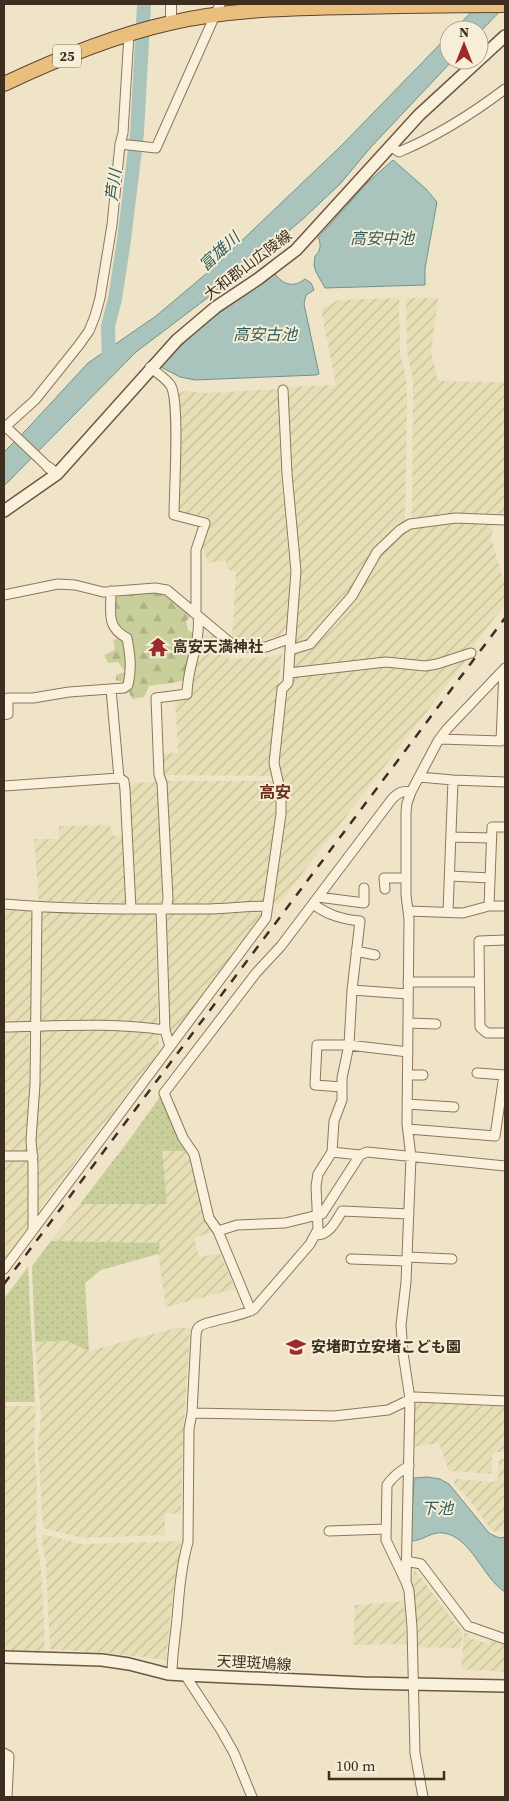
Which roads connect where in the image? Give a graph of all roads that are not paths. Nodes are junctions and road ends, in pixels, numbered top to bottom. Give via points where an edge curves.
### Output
1 (171, 4) edge
2 (505, 5) edge
3 (218, 9) edge
4 (171, 22) junction
5 (130, 33) junction
6 (505, 36) edge
7 (4, 84) edge
8 (505, 89) edge
9 (121, 144) junction
10 (390, 146) junction
11 (150, 368) junction
12 (283, 390) dead end
13 (5, 428) edge
14 (52, 470) junction
15 (4, 511) edge
16 (505, 520) edge
17 (111, 592) junction
18 (4, 595) edge
19 (197, 614) junction
20 (291, 638) junction
21 (290, 650) junction
22 (471, 653) dead end
23 (504, 668) edge
24 (289, 673) junction
25 (111, 689) junction
26 (4, 715) edge
27 (440, 739) junction
28 (419, 777) junction
29 (120, 778) junction
30 (453, 780) junction
31 (505, 782) edge
32 (4, 786) edge
33 (411, 792) junction
34 (505, 827) edge
35 (451, 837) junction
36 (491, 838) junction
37 (450, 876) junction
38 (406, 878) junction
39 (490, 878) junction
40 (364, 888) dead end
41 (385, 889) dead end
42 (316, 900) junction
43 (4, 904) edge
44 (268, 906) junction
45 (488, 906) junction
46 (505, 906) edge
47 (37, 907) junction
48 (131, 908) junction
49 (164, 908) junction
50 (408, 911) junction
51 (448, 912) junction
52 (505, 940) edge
53 (356, 951) junction
54 (375, 955) dead end
55 (408, 982) junction
56 (479, 982) junction
57 (352, 990) junction
58 (408, 994) junction
59 (408, 1023) junction
60 (436, 1024) dead end
61 (36, 1026) junction
62 (4, 1027) edge
63 (165, 1030) junction
64 (505, 1033) edge
65 (349, 1045) junction
66 (170, 1047) junction
67 (408, 1052) junction
68 (477, 1074) dead end
69 (408, 1075) junction
70 (505, 1075) edge
71 (423, 1076) dead end
72 (342, 1087) junction
73 (407, 1104) junction
74 (454, 1107) dead end
75 (408, 1129) junction
76 (332, 1152) junction
77 (360, 1155) junction
78 (4, 1156) edge
79 (32, 1156) junction
80 (411, 1157) junction
81 (505, 1166) edge
82 (318, 1214) junction
83 (409, 1214) junction
84 (32, 1230) junction
85 (218, 1231) junction
86 (315, 1235) junction
87 (352, 1259) dead end
88 (407, 1259) junction
89 (452, 1259) dead end
90 (4, 1268) edge
91 (251, 1311) junction
92 (410, 1399) junction
93 (505, 1401) edge
94 (192, 1413) junction
95 (409, 1466) junction
96 (386, 1529) junction
97 (329, 1531) dead end
98 (410, 1562) junction
99 (406, 1582) junction
100 (505, 1639) edge
101 (4, 1657) edge
102 (172, 1674) junction
103 (185, 1675) junction
104 (412, 1684) junction
105 (505, 1686) edge
106 (4, 1753) edge
107 (7, 1797) edge
108 (252, 1797) edge
109 (423, 1797) edge

1 - 4 street
2 - 3 highway, 25
3 - 4 highway, 25
3 - 9 street via 156,148
4 - 5 highway, 25
5 - 7 highway, 25 via 54,61
5 - 9 street
6 - 10 main road, 大和郡山広陵線
8 - 10 street via 476,111 422,142 399,152
9 - 13 street via 112,225 96,316 79,345 35,400
10 - 11 main road, 大和郡山広陵線 via 296,250 216,307
11 - 14 main road, 大和郡山広陵線
11 - 19 street via 170,384 174,399 174,515 205,523 196,550
12 - 20 street via 296,571
13 - 14 street
14 - 15 main road, 大和郡山広陵線
16 - 21 street via 449,518 410,524 400,530 377,552 352,596 310,644
17 - 18 street via 58,584
17 - 19 street via 167,590
17 - 25 street via 113,627 127,638 131,676 124,688
19 - 20 street via 234,645 266,647
19 - 49 street via 198,633 187,694 156,698 167,880
20 - 21 street
21 - 24 street
22 - 24 street via 425,666 386,662
23 - 27 street
23 - 27 street via 501,741
24 - 44 street via 288,683 282,689 274,763 281,794
25 - 26 street via 8,698 8,714
25 - 29 street
27 - 28 street
28 - 30 street
28 - 33 street
29 - 32 street
29 - 48 street via 124,781 125,790
30 - 31 street
30 - 35 street
33 - 38 street via 406,803
33 - 42 street via 400,792 392,799
34 - 36 street via 492,827
35 - 36 street
35 - 37 street
36 - 39 street
37 - 39 street
37 - 51 street
38 - 41 street via 384,878
38 - 50 street
39 - 45 street
40 - 42 street via 364,903
42 - 53 street via 324,912 336,918 360,921
42 - 85 street via 164,1094 194,1154 206,1211
43 - 47 street
44 - 49 street
44 - 66 street via 266,918
45 - 46 street
45 - 51 street via 463,913
47 - 48 street
47 - 61 street
48 - 49 street
49 - 63 street
50 - 51 street
50 - 55 street
52 - 56 street via 479,941
53 - 54 street
53 - 57 street
55 - 56 street
55 - 58 street
56 - 64 street via 480,1027 487,1033
57 - 58 street
57 - 65 street
58 - 59 street
59 - 60 street
59 - 67 street
61 - 62 street
61 - 63 street
61 - 79 street
63 - 66 street
65 - 67 street
65 - 72 street
65 - 72 street via 317,1045 315,1085
66 - 84 street
67 - 69 street
68 - 70 street
69 - 71 street
69 - 73 street
70 - 75 street via 495,1136
72 - 76 street via 342,1100 334,1121
73 - 74 street
73 - 75 street
75 - 80 street
76 - 77 street
76 - 82 street via 318,1174
77 - 80 street via 366,1152
77 - 82 street via 322,1214
78 - 79 street
79 - 84 street
80 - 81 street
80 - 83 street
82 - 85 street via 285,1222 237,1225
82 - 86 street
83 - 86 street via 342,1210 327,1232
83 - 88 street
84 - 90 street
85 - 91 street
86 - 91 street
87 - 88 street
88 - 89 street
88 - 92 street via 402,1338
91 - 94 street via 202,1324 198,1328
92 - 93 street
92 - 94 street via 388,1410 334,1416
92 - 95 street
94 - 102 street via 188,1542 180,1582
95 - 96 street via 399,1471 387,1485
95 - 98 street
96 - 97 street
96 - 99 street via 386,1540
98 - 99 street
98 - 100 street via 421,1564 468,1626
99 - 104 street via 412,1627
101 - 102 main road, 天理斑鳩線 via 102,1660
102 - 103 main road, 天理斑鳩線
103 - 104 main road, 天理斑鳩線
103 - 108 street via 230,1745
104 - 105 main road, 天理斑鳩線
104 - 109 street via 415,1753
106 - 107 street via 9,1756

